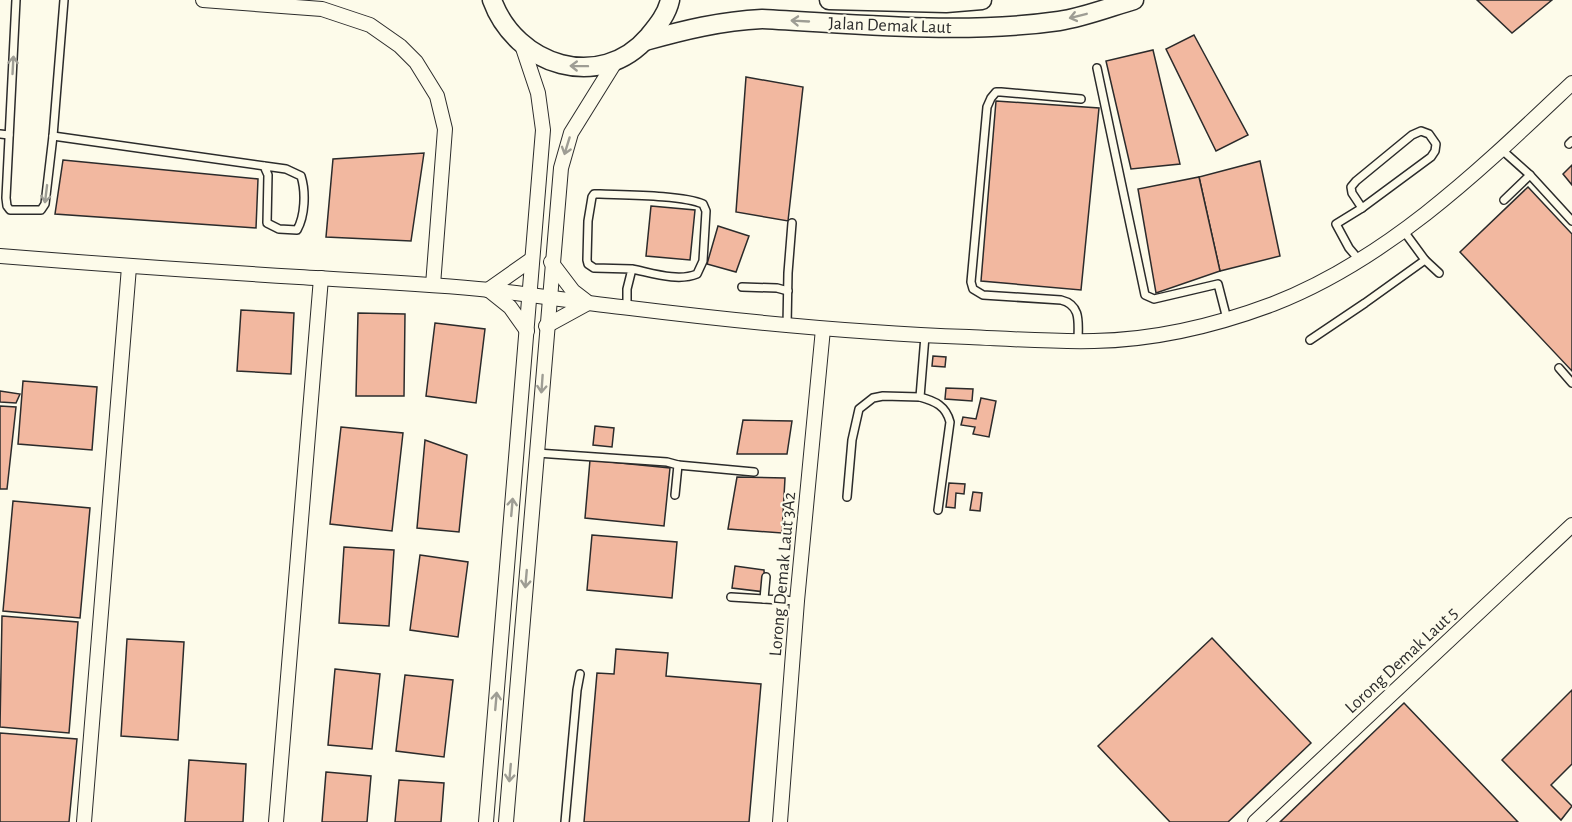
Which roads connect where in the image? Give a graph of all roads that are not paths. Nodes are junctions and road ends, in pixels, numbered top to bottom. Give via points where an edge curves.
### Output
1 (16, 0) edge
2 (64, 0) edge
3 (203, 0) edge
4 (492, 0) edge
5 (670, 0) edge
6 (829, 0) edge
7 (982, 0) edge
8 (1134, 0) edge
9 (645, 41) junction
10 (522, 45) junction
11 (616, 59) junction
12 (1097, 68) dead end
13 (1572, 83) edge
14 (1081, 99) dead end
15 (0, 135) edge
16 (9, 135) junction
17 (53, 136) junction
18 (1502, 150) junction
19 (264, 166) junction
20 (1530, 175) junction
21 (1504, 200) dead end
22 (1362, 208) junction
23 (1572, 221) edge
24 (792, 223) dead end
25 (1403, 230) junction
26 (0, 256) edge
27 (532, 259) junction
28 (1425, 260) junction
29 (1360, 261) junction
30 (551, 262) junction
31 (129, 267) junction
32 (632, 269) junction
33 (1439, 273) dead end
34 (321, 278) junction
35 (433, 285) junction
36 (742, 287) dead end
37 (488, 290) junction
38 (788, 291) junction
39 (530, 294) junction
40 (549, 297) junction
41 (588, 303) junction
42 (627, 308) junction
43 (1227, 319) junction
44 (546, 326) junction
45 (787, 326) junction
46 (823, 329) junction
47 (527, 331) junction
48 (925, 336) junction
49 (1310, 340) dead end
50 (1078, 341) junction
51 (1559, 368) dead end
52 (1572, 382) edge
53 (920, 397) junction
54 (537, 453) junction
55 (678, 465) junction
56 (754, 472) dead end
57 (675, 495) dead end
58 (847, 497) dead end
59 (938, 510) dead end
60 (1572, 525) edge
61 (766, 577) dead end
62 (731, 597) dead end
63 (764, 598) junction
64 (797, 601) junction
65 (580, 674) dead end
66 (84, 822) edge
67 (276, 822) edge
68 (486, 822) edge
69 (506, 822) edge
70 (565, 822) edge
71 (780, 822) edge
72 (1255, 822) edge

16 -> 1 lane
2 - 17 lane
3 - 35 street via 322,9 370,25 400,46 422,69 437,96 445,129
4 - 10 main road via 497,15
5 - 9 main road via 659,25
6 - 7 main road, Jalan Demak Laut
8 -> 9 main road, Jalan Demak Laut via 1040,23 944,28 739,20
9 - 11 main road
11 -> 10 main road via 601,64 567,65
10 - 27 street via 538,93 543,130
11 -> 30 street via 580,115 565,150
12 - 43 lane via 1145,295 1154,299 1218,284
13 - 18 street
14 - 50 lane via 1001,92 991,98 987,107 971,282 983,296 1070,303 1077,315
15 - 16 lane
17 -> 16 lane via 45,204 41,210 22,211 7,206
17 - 19 lane
18 - 20 lane
18 - 25 street
19 - 19 lane via 268,175 267,223 279,229 297,230 303,212 301,176
20 - 21 lane
20 - 23 lane
22 - 22 lane via 1431,157 1436,144 1433,138 1415,132 1356,181 1352,193
22 - 29 lane via 1336,224
24 - 38 lane
25 - 28 lane
25 - 29 street
26 - 31 street
27 - 37 street
27 - 39 street
28 - 33 lane
28 - 49 lane
29 - 43 street via 1273,304
30 - 40 street
30 - 41 street via 573,291
31 - 34 street
31 - 66 street
32 - 32 lane via 594,268 588,264 588,221 594,194 703,204 703,261 697,274 668,276
32 - 42 lane
34 - 35 street
34 - 67 street
35 - 37 street
36 - 38 lane
37 - 39 street
37 - 47 street via 510,307
38 - 45 lane
39 - 40 street
39 - 47 street
40 - 41 street
40 - 44 street
41 - 42 street
41 - 44 street
42 - 45 street
43 - 50 street via 1172,332
44 -> 54 street
45 - 46 street
46 - 48 street
46 - 64 street, Lorong Demak Laut 3A2
68 -> 47 street
48 - 50 street
48 - 53 lane
51 - 52 lane
53 - 58 lane via 883,396 873,398 859,409
53 - 59 lane via 944,408 950,422
54 - 55 lane
54 -> 69 street
55 - 56 lane
55 - 57 lane
60 - 72 street, Lorong Demak Laut 5
61 - 63 lane
62 - 63 lane
63 - 64 lane
64 - 71 street, Lorong Demak Laut 3A2
65 - 70 lane

